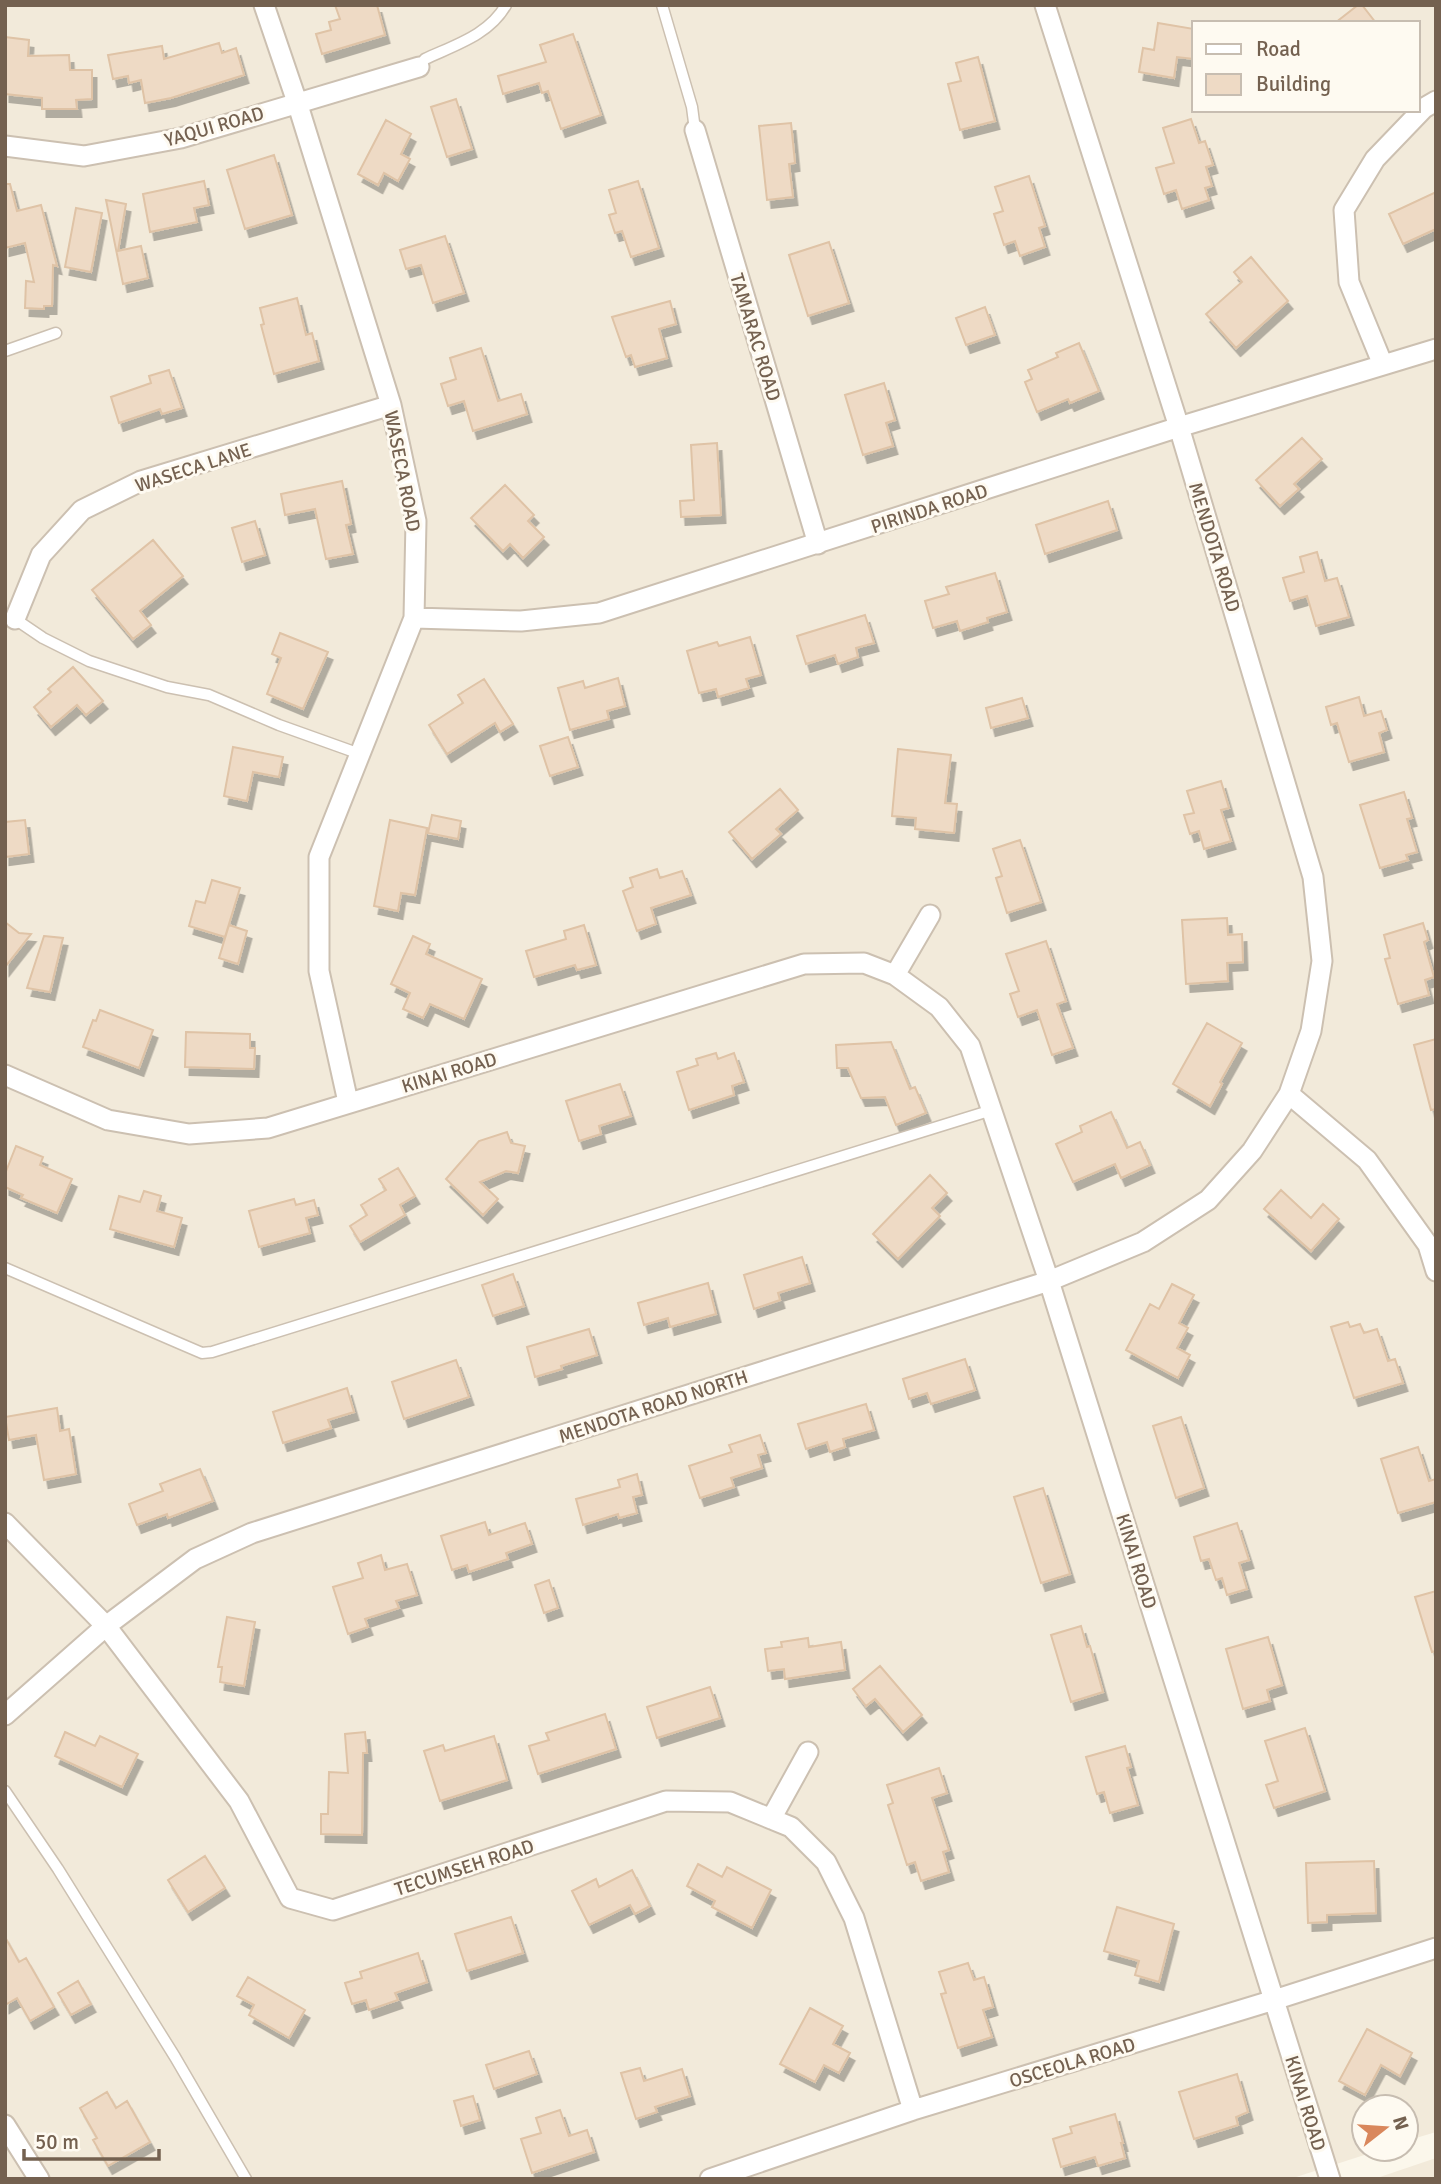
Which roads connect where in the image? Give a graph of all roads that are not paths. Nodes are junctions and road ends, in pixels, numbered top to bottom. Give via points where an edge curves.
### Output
1 (264, 5) edge
2 (506, 5) edge
3 (662, 5) edge
4 (1045, 5) edge
5 (419, 66) joint
6 (1436, 101) edge
7 (297, 102) junction
8 (695, 130) joint
9 (5, 146) edge
10 (56, 333) dead end
11 (1436, 349) edge
12 (5, 351) edge
13 (1383, 365) junction
14 (391, 405) junction
15 (1179, 428) junction
16 (818, 544) junction
17 (414, 618) junction
18 (15, 620) joint
19 (360, 754) junction
20 (930, 915) dead end
21 (894, 975) junction
22 (5, 1076) edge
23 (1289, 1094) junction
24 (348, 1102) junction
25 (992, 1110) junction
26 (5, 1268) edge
27 (1436, 1271) edge
28 (1049, 1281) junction
29 (5, 1523) edge
30 (106, 1626) junction
31 (5, 1715) edge
32 (808, 1752) dead end
33 (5, 1791) edge
34 (771, 1819) junction
35 (1436, 1948) edge
36 (1274, 2000) junction
37 (913, 2110) junction
38 (5, 2125) edge
39 (39, 2179) edge
40 (246, 2179) edge
41 (710, 2179) edge
42 (1330, 2179) edge

1 - 7 street, WASECA ROAD
2 - 5 lane via 484,31
3 - 8 lane
4 - 15 street, MENDOTA ROAD
5 - 7 street, YAQUI ROAD
6 - 13 street via 1375,159 1344,210 1349,282
7 - 9 street, YAQUI ROAD via 181,138 84,156
7 - 14 street, WASECA ROAD
8 - 16 street, TAMARAC ROAD
10 - 12 lane
11 - 13 street, PIRINDA ROAD
13 - 15 street, PIRINDA ROAD
14 - 17 street, WASECA ROAD via 416,521
14 - 18 street, WASECA LANE via 141,481 82,510 41,555
15 - 16 street, PIRINDA ROAD
15 - 23 street, MENDOTA ROAD via 1313,877 1322,961 1311,1031
16 - 17 street, PIRINDA ROAD via 599,613 521,621
17 - 19 street, WASECA ROAD
18 - 19 lane via 89,661 167,687 209,695
19 - 24 street, WASECA ROAD via 319,857 319,971
20 - 21 street
21 - 24 street, KINAI ROAD via 863,963 804,964
21 - 25 street, KINAI ROAD via 939,1007 970,1045
22 - 24 street, KINAI ROAD via 108,1120 189,1133 268,1128
23 - 27 street via 1367,1160 1428,1245
23 - 28 street, MENDOTA ROAD NORTH via 1252,1151 1208,1200 1143,1242
25 - 26 lane via 212,1352 202,1353
25 - 28 street, KINAI ROAD
28 - 30 street, MENDOTA ROAD NORTH via 252,1533 195,1559
28 - 36 street, KINAI ROAD
29 - 30 street, TECUMSEH ROAD
30 - 31 street, MENDOTA ROAD NORTH
30 - 34 street, TECUMSEH ROAD via 239,1801 290,1898 333,1910 666,1801 730,1801
32 - 34 street
33 - 40 lane via 65,1880
34 - 37 street, TECUMSEH ROAD via 790,1827 826,1862 854,1918
35 - 36 street, OSCEOLA ROAD
36 - 37 street, OSCEOLA ROAD
36 - 42 street, KINAI ROAD
37 - 41 street, OSCEOLA ROAD
38 - 39 street

